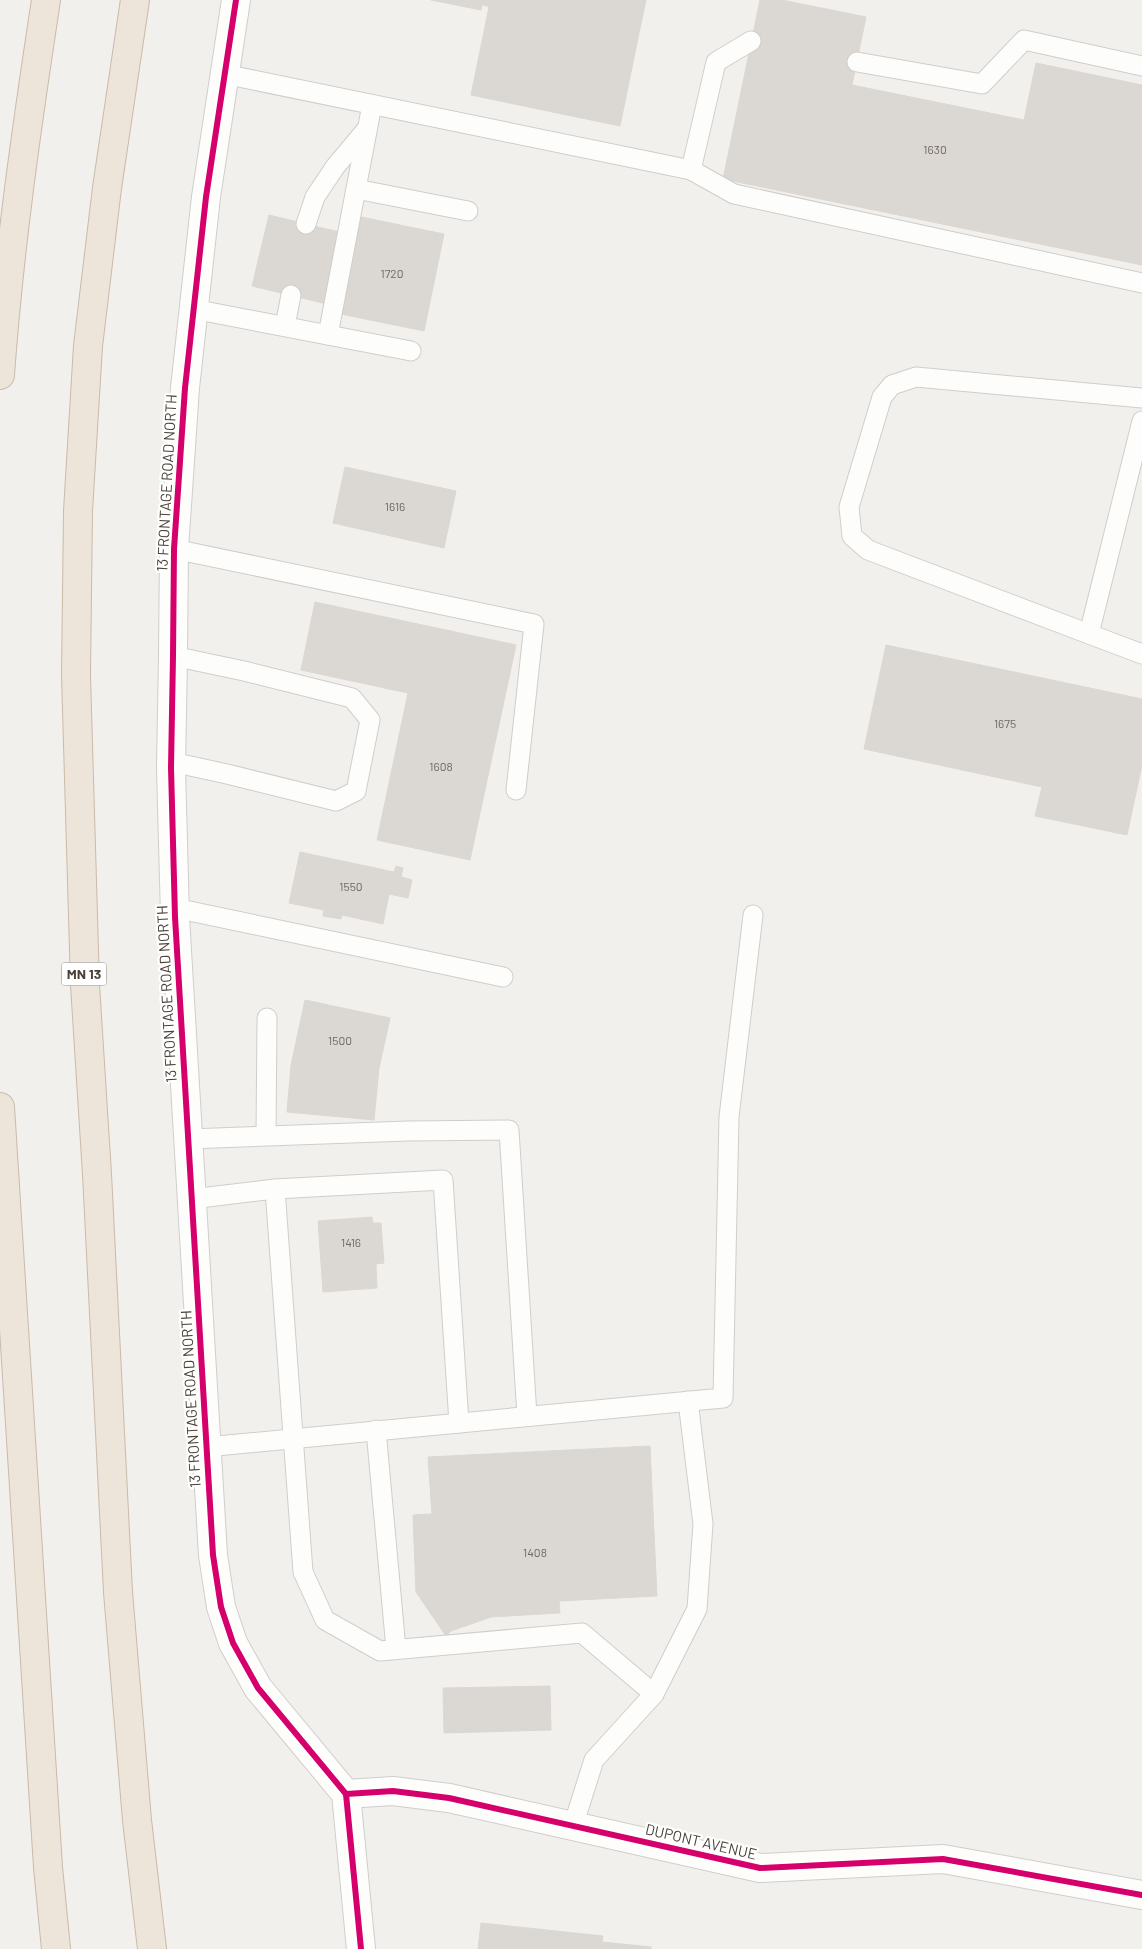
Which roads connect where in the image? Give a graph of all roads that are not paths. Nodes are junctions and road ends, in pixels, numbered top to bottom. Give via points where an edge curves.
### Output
1 (46, 0) edge
2 (134, 0) edge
3 (236, 0) edge
4 (751, 41) dead end
5 (857, 62) dead end
6 (1142, 66) edge
7 (224, 74) junction
8 (372, 105) junction
9 (367, 130) junction
10 (691, 170) junction
11 (356, 189) junction
12 (468, 211) dead end
13 (306, 224) dead end
14 (1142, 283) edge
15 (291, 295) dead end
16 (194, 309) junction
17 (285, 326) junction
18 (328, 335) junction
19 (411, 351) dead end
20 (0, 375) edge
21 (1142, 398) edge
22 (1142, 421) edge
23 (174, 549) junction
24 (1089, 634) junction
25 (1142, 654) edge
26 (173, 656) junction
27 (172, 762) junction
28 (516, 790) dead end
29 (175, 908) junction
30 (753, 916) dead end
31 (502, 977) dead end
32 (267, 1018) dead end
33 (0, 1108) edge
34 (266, 1136) junction
35 (188, 1139) junction
36 (275, 1189) junction
37 (191, 1199) junction
38 (688, 1401) junction
39 (527, 1416) junction
40 (459, 1423) junction
41 (376, 1430) junction
42 (293, 1438) junction
43 (206, 1447) junction
44 (396, 1649) junction
45 (654, 1694) junction
46 (346, 1794) junction
47 (574, 1826) junction
48 (1142, 1895) edge
49 (56, 1949) edge
50 (152, 1949) edge
51 (360, 1949) edge

1 - 20 highway via 22,162
2 - 50 highway, MN 13 via 88,346 78,511 76,675 85,985 118,1592
3 - 7 street, 13 FRONTAGE ROAD NORTH
4 - 10 lane via 716,62
5 - 6 lane via 982,84 1024,40
7 - 8 lane
7 - 16 street, 13 FRONTAGE ROAD NORTH
8 - 9 lane
8 - 10 lane
9 - 11 lane
9 - 13 lane via 335,167 315,197
10 - 14 lane via 734,194
11 - 12 lane
11 - 18 lane
15 - 17 lane
16 - 17 lane
16 - 23 street, 13 FRONTAGE ROAD NORTH
17 - 18 lane
18 - 19 lane
21 - 24 lane via 916,378 892,385 882,397 849,507 852,536 868,550
22 - 24 lane
23 - 26 street, 13 FRONTAGE ROAD NORTH
23 - 28 lane via 534,624
24 - 25 lane
26 - 27 street, 13 FRONTAGE ROAD NORTH
26 - 27 lane via 352,698 370,720 356,791 336,801
27 - 29 street, 13 FRONTAGE ROAD NORTH
29 - 31 lane
29 - 35 street, 13 FRONTAGE ROAD NORTH
30 - 38 lane via 730,1117 723,1398
32 - 34 lane
33 - 49 highway via 48,1867
34 - 35 lane
34 - 39 lane via 509,1130
35 - 37 street, 13 FRONTAGE ROAD NORTH
36 - 37 lane
36 - 40 lane via 443,1180
36 - 42 lane
37 - 43 street, 13 FRONTAGE ROAD NORTH
38 - 39 lane
38 - 45 lane via 703,1524 697,1609
39 - 40 lane
40 - 41 lane
41 - 42 lane
41 - 44 lane
42 - 43 lane
42 - 44 lane via 303,1572 325,1620 380,1651
43 - 46 street, 13 FRONTAGE ROAD NORTH via 213,1555 221,1607 233,1643 258,1688
44 - 45 lane via 582,1633
45 - 47 lane via 594,1760
46 - 47 street, DUPONT AVENUE via 393,1792 448,1798
46 - 51 street
47 - 48 street, DUPONT AVENUE via 760,1868 943,1859

